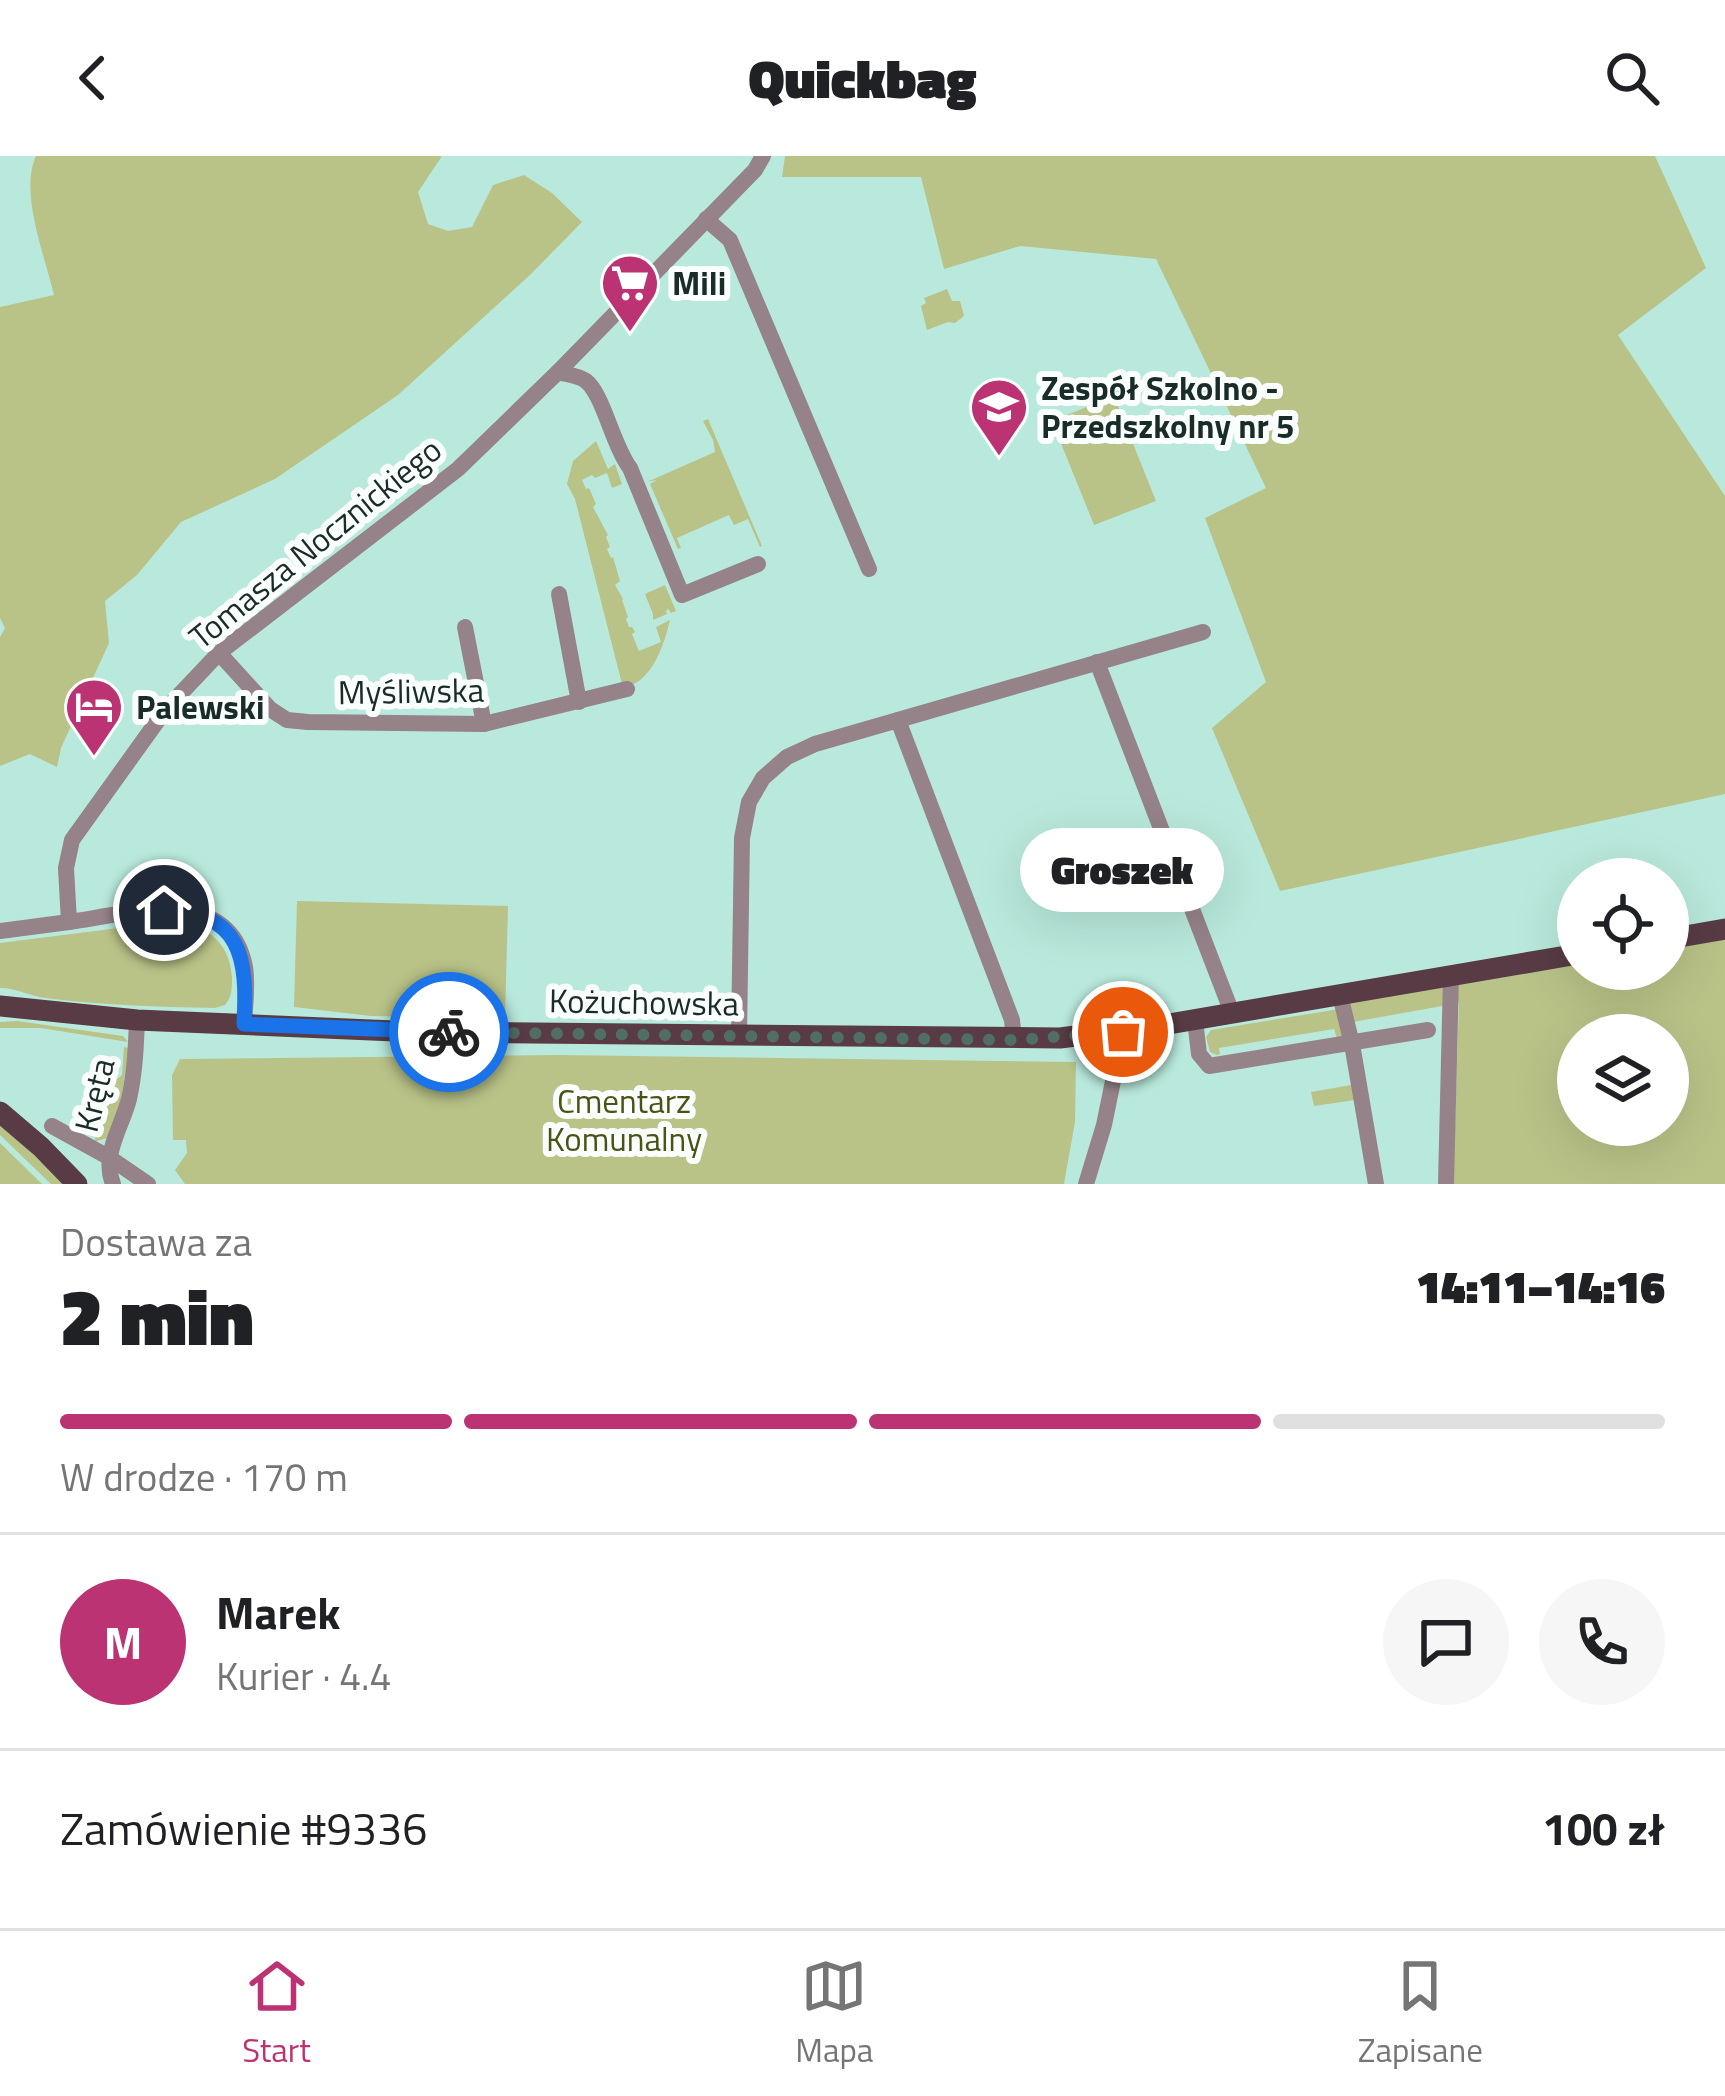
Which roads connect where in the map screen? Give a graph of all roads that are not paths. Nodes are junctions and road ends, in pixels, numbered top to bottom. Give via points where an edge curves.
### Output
1 (759, 163) edge
2 (706, 219) junction
3 (558, 372) junction
4 (758, 564) dead end
5 (869, 569) dead end
6 (559, 594) dead end
7 (465, 626) dead end
8 (1203, 632) dead end
9 (219, 653) junction
10 (1097, 662) junction
11 (627, 689) dead end
12 (579, 702) junction
13 (898, 720) junction
14 (484, 724) junction
15 (69, 922) junction
16 (1725, 929) edge
17 (0, 931) edge
18 (1689, 935) edge
19 (1557, 958) edge
20 (1451, 976) junction
21 (1340, 995) junction
22 (7, 1010) edge
23 (1232, 1013) junction
24 (137, 1020) junction
25 (1195, 1020) junction
26 (244, 1024) junction
27 (1428, 1030) dead end
28 (1123, 1032) junction
29 (739, 1036) junction
30 (1014, 1040) junction
31 (1352, 1044) junction
32 (0, 1112) edge
33 (52, 1126) dead end
34 (110, 1158) junction
35 (76, 1184) edge
36 (112, 1184) edge
37 (148, 1184) edge
38 (1086, 1184) edge
39 (1376, 1184) edge
40 (1446, 1184) edge

1 - 2 street, Tomasza Nocznickiego
2 - 3 street, Tomasza Nocznickiego
2 - 5 street via 730,240
3 - 4 street via 592,388 682,595
3 - 9 street, Tomasza Nocznickiego via 458,469
6 - 12 street
7 - 14 street
8 - 10 street
9 - 14 street, Myśliwska via 287,720
9 - 15 street, Tomasza Nocznickiego via 166,709 72,840
10 - 13 street
10 - 23 street
11 - 12 street, Myśliwska
12 - 14 street, Myśliwska
13 - 29 street via 787,757 749,802
13 - 30 street
15 - 17 street
15 - 26 street via 164,910 210,918 242,957
16 - 18 main road
19 - 20 main road, Kożuchowska
20 - 21 main road, Kożuchowska
20 - 40 street
21 - 23 main road, Kożuchowska
21 - 31 street
22 - 24 main road, Kożuchowska
23 - 25 main road, Kożuchowska
24 - 26 main road, Kożuchowska
24 - 34 street, Kręta via 131,1086
25 - 28 main road, Kożuchowska
25 - 31 street via 1199,1054 1209,1066
26 - 29 main road, Kożuchowska
27 - 31 street
28 - 30 main road, Kożuchowska
28 - 38 street
29 - 30 main road, Kożuchowska
31 - 39 street
32 - 35 main road
33 - 34 street
34 - 36 street, Kręta
34 - 37 street

